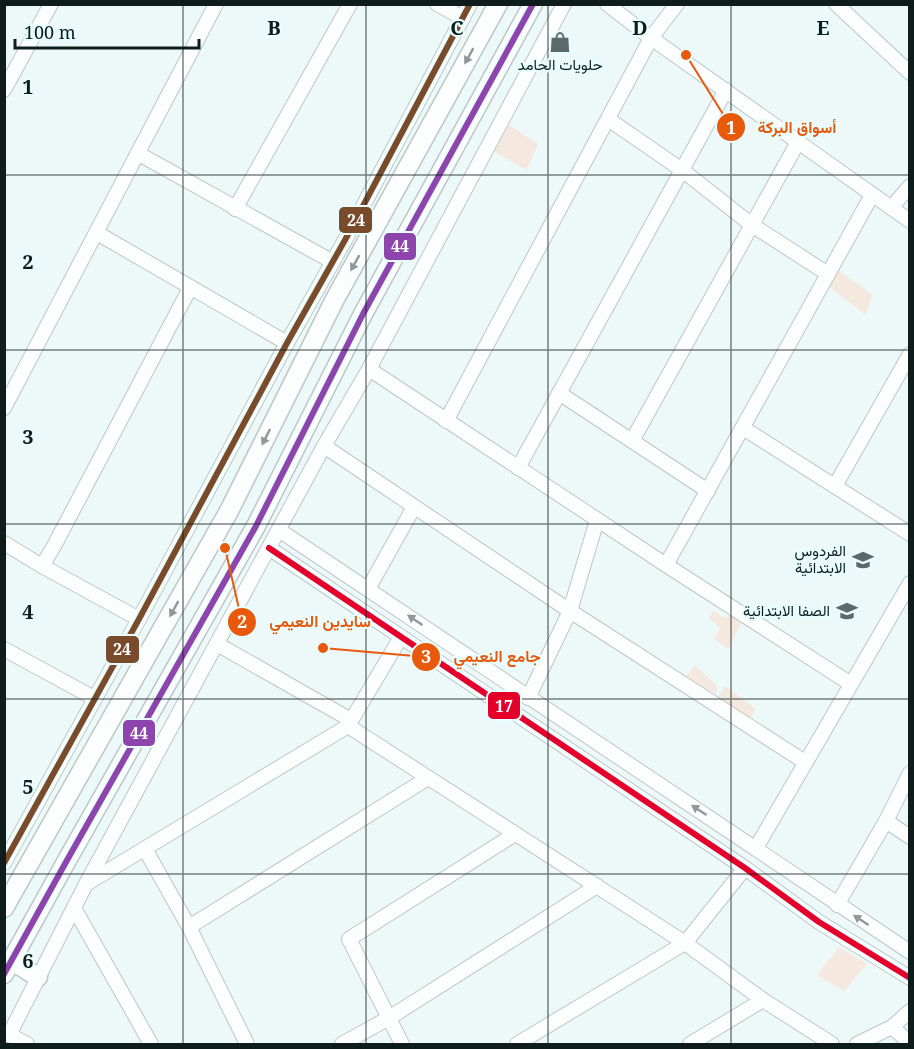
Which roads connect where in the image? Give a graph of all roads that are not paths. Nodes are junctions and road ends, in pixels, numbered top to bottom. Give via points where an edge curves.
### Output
1 (51, 4) edge
2 (216, 4) edge
3 (350, 4) edge
4 (437, 4) edge
5 (470, 4) edge
6 (498, 4) edge
7 (533, 4) edge
8 (564, 4) edge
9 (607, 4) edge
10 (677, 4) edge
11 (836, 4) edge
12 (462, 18) junction
13 (651, 38) junction
14 (909, 73) edge
15 (4, 90) edge
16 (726, 90) junction
17 (418, 102) junction
18 (437, 114) junction
19 (608, 119) junction
20 (798, 142) junction
21 (139, 154) junction
22 (682, 170) junction
23 (909, 186) edge
24 (872, 195) junction
25 (891, 208) junction
26 (235, 209) junction
27 (909, 221) edge
28 (752, 225) junction
29 (97, 233) junction
30 (333, 262) junction
31 (828, 274) junction
32 (190, 288) junction
33 (287, 343) junction
34 (909, 354) edge
35 (369, 369) junction
36 (559, 393) junction
37 (4, 408) edge
38 (446, 421) junction
39 (743, 428) junction
40 (632, 441) junction
41 (324, 446) junction
42 (518, 468) junction
43 (835, 486) junction
44 (708, 491) junction
45 (414, 507) junction
46 (597, 520) junction
47 (279, 530) junction
48 (909, 534) edge
49 (4, 543) edge
50 (269, 548) junction
51 (666, 565) junction
52 (42, 566) junction
53 (909, 583) edge
54 (368, 589) junction
55 (570, 611) junction
56 (139, 619) junction
57 (402, 637) junction
58 (217, 644) junction
59 (4, 649) edge
60 (851, 684) junction
61 (94, 698) junction
62 (528, 698) junction
63 (349, 723) junction
64 (576, 729) junction
65 (566, 748) junction
66 (805, 762) junction
67 (909, 773) edge
68 (428, 778) junction
69 (886, 821) junction
70 (515, 834) junction
71 (909, 837) edge
72 (756, 848) junction
73 (38, 849) junction
74 (145, 849) junction
75 (66, 861) junction
76 (4, 863) edge
77 (745, 868) junction
78 (86, 884) junction
79 (597, 886) junction
80 (837, 904) junction
81 (4, 908) edge
82 (74, 908) junction
83 (189, 927) junction
84 (685, 943) junction
85 (909, 952) edge
86 (8, 967) edge
87 (38, 977) junction
88 (909, 978) edge
89 (763, 1000) junction
90 (909, 1011) edge
91 (389, 1018) junction
92 (892, 1027) junction
93 (7, 1034) edge
94 (909, 1043) edge
95 (27, 1044) edge
96 (151, 1044) edge
97 (248, 1044) edge
98 (342, 1044) edge
99 (402, 1044) edge
100 (517, 1044) edge
101 (690, 1044) edge
102 (832, 1044) edge
103 (857, 1044) edge

1 - 15 street
2 - 21 street
3 - 26 street
4 - 12 street
5 - 12 street
6 -> 18 main road
7 - 75 main road via 363,314 256,526
8 - 35 street
9 - 13 street
10 - 13 street
11 - 14 street
12 - 17 street
13 - 16 street
13 - 19 street
16 - 20 street
16 - 22 street
17 - 18 street
17 - 30 street
18 -> 73 main road via 335,299 229,511
19 - 22 street
19 - 38 street
20 - 24 street
20 - 28 street
21 - 26 street
21 - 29 street
22 - 28 street
22 - 36 street
23 - 25 street
24 - 25 street
24 - 31 street
25 - 27 street
26 - 30 street
28 - 31 street
28 - 40 street
29 - 32 street
29 - 37 street
30 - 33 street
31 - 39 street
32 - 33 street
32 - 52 street
33 - 56 street
34 - 43 street
35 - 38 street
35 - 41 street
36 - 40 street
36 - 42 street
38 - 42 street
39 - 43 street
39 - 44 street
40 - 44 street
41 - 45 street
41 - 47 street
42 - 46 street
43 - 48 street
44 - 51 street
45 - 54 street
45 - 55 street
46 - 51 street
46 - 55 street
47 - 50 street
47 - 54 street
49 - 52 street
50 - 57 street
50 - 58 street
51 - 60 street
52 - 56 street
53 - 60 street
62 -> 54 street
55 - 62 street
55 - 66 street
56 - 61 street
57 - 63 street
57 - 65 street
58 - 63 street
58 - 78 street
59 - 61 street
60 - 66 street
61 - 76 street
62 - 64 street
63 - 68 street
63 - 74 street
64 - 65 street
72 -> 64 street
65 - 77 street
66 - 72 street
67 - 69 street
68 - 70 street
68 - 83 street
69 - 71 street
69 - 80 street
70 - 79 street
70 - 91 street via 350,939
72 - 80 street
73 - 75 main road via 48,844 59,847
73 - 81 main road
74 - 78 street
74 - 83 street
75 - 86 main road
77 - 84 street
77 - 88 street via 819,922
78 - 82 street
79 - 84 street
79 - 91 street
85 -> 80 street
82 - 87 street
82 - 96 street
83 - 97 street
84 - 89 street
84 - 100 street
86 - 87 main road
87 - 93 street
89 - 101 street
89 - 102 street
90 - 92 street
91 - 98 street
91 - 99 street
92 - 94 street
92 - 103 street
93 - 95 street

